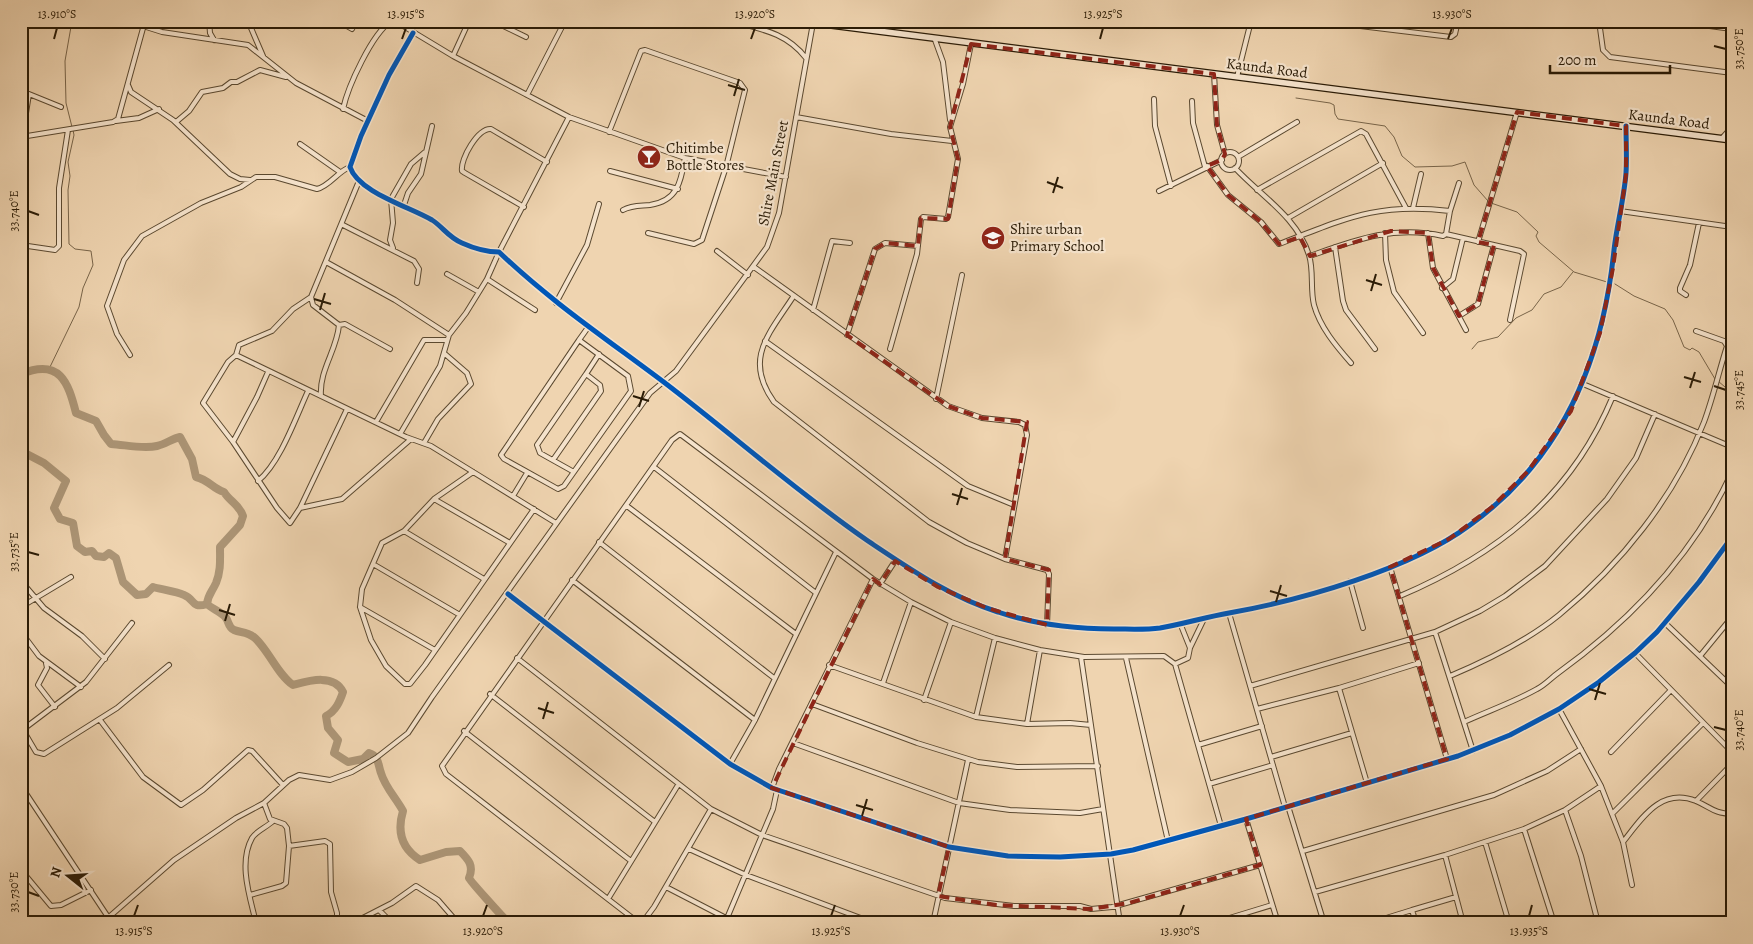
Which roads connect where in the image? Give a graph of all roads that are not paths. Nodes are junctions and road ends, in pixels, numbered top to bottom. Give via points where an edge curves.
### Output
1 (209, 21) edge
2 (248, 21) edge
3 (338, 21) edge
4 (356, 21) edge
5 (393, 21) edge
6 (469, 21) edge
7 (493, 21) edge
8 (565, 21) edge
9 (730, 21) edge
10 (800, 21) edge
11 (1251, 21) edge
12 (1319, 21) edge
13 (1458, 21) edge
14 (1599, 21) edge
15 (1672, 21) edge
16 (144, 23) edge
17 (813, 23) junction
18 (1732, 29) edge
19 (413, 33) junction
20 (526, 37) dead end
21 (934, 40) junction
22 (215, 41) junction
23 (971, 44) junction
24 (264, 56) junction
25 (454, 56) junction
26 (807, 59) junction
27 (1732, 73) edge
28 (1214, 74) junction
29 (1236, 77) junction
30 (292, 80) junction
31 (128, 84) junction
32 (21, 93) edge
33 (29, 94) junction
34 (527, 95) junction
35 (1154, 99) dead end
36 (1192, 101) dead end
37 (61, 107) dead end
38 (159, 109) junction
39 (343, 109) junction
40 (1517, 112) junction
41 (569, 117) junction
42 (796, 117) junction
43 (116, 121) junction
44 (174, 121) junction
45 (368, 121) junction
46 (1297, 122) dead end
47 (432, 126) dead end
48 (1626, 126) junction
49 (1732, 127) edge
50 (950, 128) junction
51 (68, 130) junction
52 (609, 132) junction
53 (22, 137) edge
54 (1722, 138) junction
55 (1732, 140) edge
56 (952, 141) junction
57 (300, 144) dead end
58 (425, 152) junction
59 (1225, 154) junction
60 (1238, 157) junction
61 (685, 158) junction
62 (1222, 160) junction
63 (547, 162) junction
64 (1383, 163) junction
65 (350, 166) junction
66 (1206, 166) junction
67 (726, 167) junction
68 (1235, 168) junction
69 (610, 171) dead end
70 (340, 172) junction
71 (1421, 174) dead end
72 (21, 176) edge
73 (786, 177) junction
74 (250, 180) junction
75 (360, 181) junction
76 (1459, 183) dead end
77 (1170, 186) junction
78 (678, 189) junction
79 (1258, 190) junction
80 (1159, 191) dead end
81 (391, 199) junction
82 (599, 204) dead end
83 (404, 205) junction
84 (524, 207) junction
85 (1406, 208) junction
86 (1413, 208) junction
87 (623, 210) dead end
88 (1450, 211) junction
89 (1620, 211) junction
90 (1288, 218) junction
91 (1699, 223) junction
92 (343, 225) junction
93 (1732, 228) edge
94 (648, 233) dead end
95 (1385, 233) junction
96 (1428, 233) junction
97 (1446, 234) junction
98 (1300, 237) junction
99 (1464, 238) junction
100 (1478, 242) junction
101 (850, 243) dead end
102 (21, 245) edge
103 (1494, 245) junction
104 (918, 246) junction
105 (1335, 247) junction
106 (393, 248) junction
107 (717, 251) dead end
108 (499, 252) junction
109 (1310, 256) junction
110 (326, 262) junction
111 (754, 267) junction
112 (447, 274) dead end
113 (748, 275) junction
114 (962, 275) dead end
115 (487, 279) junction
116 (417, 283) dead end
117 (1442, 288) junction
118 (480, 292) junction
119 (1686, 295) dead end
120 (311, 297) junction
121 (793, 297) junction
122 (556, 303) junction
123 (535, 310) dead end
124 (813, 310) junction
125 (1458, 316) junction
126 (1510, 320) dead end
127 (339, 325) junction
128 (589, 326) junction
129 (1466, 330) dead end
130 (1696, 331) dead end
131 (1423, 333) dead end
132 (847, 334) junction
133 (448, 338) junction
134 (580, 340) junction
135 (765, 341) junction
136 (1732, 342) edge
137 (1727, 346) junction
138 (390, 349) dead end
139 (890, 349) dead end
140 (1375, 349) dead end
141 (445, 354) junction
142 (599, 354) junction
143 (130, 355) dead end
144 (236, 355) junction
145 (1350, 363) dead end
146 (268, 372) junction
147 (586, 374) junction
148 (662, 381) junction
149 (1583, 384) junction
150 (308, 391) junction
151 (321, 396) junction
152 (1613, 396) junction
153 (936, 399) junction
154 (347, 409) junction
155 (1655, 414) junction
156 (376, 422) junction
157 (1699, 433) junction
158 (400, 434) junction
159 (410, 439) junction
160 (233, 442) junction
161 (424, 443) junction
162 (1732, 447) edge
163 (553, 460) junction
164 (654, 467) junction
165 (473, 472) junction
166 (574, 472) junction
167 (1732, 472) edge
168 (527, 473) junction
169 (258, 481) junction
170 (513, 496) junction
171 (434, 499) junction
172 (1014, 505) junction
173 (627, 506) junction
174 (300, 508) junction
175 (534, 509) junction
176 (556, 523) junction
177 (404, 531) junction
178 (1732, 537) edge
179 (599, 542) junction
180 (510, 543) junction
181 (836, 552) junction
182 (1005, 559) junction
183 (895, 560) junction
184 (372, 564) junction
185 (1390, 567) junction
186 (71, 578) dead end
187 (872, 579) junction
188 (484, 580) junction
189 (572, 580) junction
190 (21, 581) edge
191 (1350, 581) junction
192 (880, 584) junction
193 (816, 593) junction
194 (508, 594) junction
195 (1400, 596) junction
196 (36, 598) junction
197 (911, 602) junction
198 (360, 607) junction
199 (21, 608) edge
200 (1229, 613) junction
201 (460, 615) junction
202 (1732, 617) edge
203 (1204, 618) junction
204 (544, 619) junction
205 (951, 622) junction
206 (132, 623) dead end
207 (1180, 623) junction
208 (1665, 623) junction
209 (1046, 625) junction
210 (1363, 628) dead end
211 (21, 632) edge
212 (1435, 632) junction
213 (796, 634) junction
214 (995, 638) junction
215 (1412, 638) junction
216 (1190, 648) junction
217 (435, 650) junction
218 (1040, 650) junction
219 (1635, 653) junction
220 (1700, 656) junction
221 (1082, 657) junction
222 (517, 658) junction
223 (1126, 658) junction
224 (105, 659) junction
225 (44, 660) junction
226 (1419, 663) junction
227 (1175, 664) junction
228 (169, 665) dead end
229 (829, 665) junction
230 (1450, 676) junction
231 (774, 678) junction
232 (883, 683) junction
233 (1250, 686) junction
234 (1731, 686) edge
235 (81, 687) junction
236 (1339, 688) junction
237 (1671, 690) junction
238 (490, 694) junction
239 (924, 700) junction
240 (812, 704) junction
241 (55, 707) junction
242 (1257, 709) junction
243 (1559, 709) junction
244 (976, 717) junction
245 (100, 720) junction
246 (755, 720) junction
247 (1464, 722) junction
248 (1703, 723) junction
249 (1027, 724) junction
250 (1091, 725) junction
251 (1262, 726) junction
252 (22, 730) edge
253 (464, 731) junction
254 (1352, 732) junction
255 (793, 743) junction
256 (1198, 745) junction
257 (1581, 749) junction
258 (1473, 751) junction
259 (1611, 752) dead end
260 (1732, 752) edge
261 (1271, 757) junction
262 (1447, 759) junction
263 (968, 760) junction
264 (730, 764) junction
265 (1732, 764) edge
266 (1273, 765) junction
267 (1098, 766) junction
268 (1366, 783) junction
269 (678, 784) junction
270 (1209, 784) junction
271 (284, 785) junction
272 (21, 786) edge
273 (1601, 786) junction
274 (775, 789) junction
275 (1696, 801) junction
276 (264, 803) junction
277 (959, 803) junction
278 (1287, 807) junction
279 (1103, 808) junction
280 (711, 810) junction
281 (1565, 810) junction
282 (1612, 814) junction
283 (1732, 814) edge
284 (1246, 819) junction
285 (273, 821) junction
286 (655, 822) junction
287 (1221, 826) junction
288 (1524, 829) junction
289 (762, 835) junction
290 (1168, 841) junction
291 (1485, 842) junction
292 (1623, 842) junction
293 (289, 846) junction
294 (949, 847) junction
295 (689, 849) junction
296 (1303, 851) junction
297 (1111, 854) junction
298 (1445, 855) junction
299 (631, 861) junction
300 (1260, 865) junction
301 (21, 870) edge
302 (746, 875) junction
303 (1632, 885) dead end
304 (666, 887) junction
305 (91, 890) junction
306 (1315, 892) junction
307 (250, 895) junction
308 (938, 896) junction
309 (1456, 897) junction
310 (608, 899) junction
311 (1272, 905) junction
312 (1118, 906) junction
313 (379, 910) junction
314 (1412, 910) junction
315 (109, 917) junction
316 (726, 918) junction
317 (338, 922) edge
318 (112, 923) edge
319 (256, 923) edge
320 (319, 923) edge
321 (353, 923) edge
322 (392, 923) edge
323 (458, 923) edge
324 (640, 923) edge
325 (725, 923) edge
326 (743, 923) edge
327 (874, 923) edge
328 (933, 923) edge
329 (1120, 923) edge
330 (1214, 923) edge
331 (1278, 923) edge
332 (1324, 923) edge
333 (1370, 923) edge
334 (1416, 923) edge
335 (1463, 923) edge
336 (1509, 923) edge
337 (1554, 923) edge
338 (1598, 923) edge

1 - 22 street
2 - 24 street
3 - 4 street via 352,29
5 - 19 street
5 - 39 street via 380,29 347,92
6 - 25 street
7 - 20 street
8 - 34 street
9 - 26 street via 781,35
10 - 17 main road, Kaunda Road
11 - 29 street
12 - 13 street via 1451,37
14 - 27 street via 1601,44 1607,56
15 - 18 street
16 - 22 street via 162,32
16 - 31 street
17 - 21 main road, Kaunda Road
17 - 26 street, Shire Main Street
19 - 25 street
19 - 45 street
21 - 23 main road, Kaunda Road
21 - 50 street via 944,62
22 - 24 street via 248,45
23 - 28 main road, Kaunda Road
23 - 50 street
24 - 30 street
25 - 34 street
26 - 42 street, Shire Main Street
28 - 29 main road, Kaunda Road
28 - 59 street via 1217,125
29 - 40 main road, Kaunda Road
30 - 39 street
30 - 44 street via 258,71 222,88 202,92 185,116
31 - 38 street via 134,94
31 - 43 street
32 - 33 street
33 - 37 street
33 - 53 street
34 - 41 street
35 - 77 street via 1155,126
36 - 66 street via 1193,123
38 - 43 street via 138,118
38 - 44 street
39 - 45 street
40 - 48 main road, Kaunda Road
40 - 100 street
41 - 52 street
41 - 63 street
42 - 56 street
42 - 73 street, Shire Main Street
43 - 51 street
44 - 74 street via 230,174
45 - 65 street
46 - 60 street
47 - 58 street
48 - 54 main road, Kaunda Road
48 - 89 street via 1626,175
49 - 54 street
50 - 56 street
51 - 53 street
51 - 102 street via 60,188 59,246 50,251
52 - 61 street
52 - 67 street via 638,55 645,50 743,86 745,94
53 - 72 street
54 - 55 main road, Kaunda Road
56 - 104 street via 958,159 948,217 921,218
57 - 70 street
58 - 81 street via 411,164
58 - 83 street via 421,174
59 - 60 street via 1232,152
59 - 62 street
60 - 68 street via 1239,163
61 - 67 street
61 - 78 street
62 - 66 street
62 - 68 street via 1225,168
63 - 84 street
63 - 84 street via 486,129 479,133 462,162 462,171
64 - 79 street via 1361,131
64 - 85 street
64 - 90 street
65 - 70 street
65 - 75 street
66 - 77 street
66 - 98 street via 1228,195 1260,222 1279,244
67 - 73 street
67 - 94 street via 706,232 699,243 685,243
68 - 79 street
69 - 78 street
70 - 74 street via 322,188 267,176 256,176
71 - 86 street
73 - 111 street, Shire Main Street via 774,231
74 - 143 street via 241,187 177,214 145,234 124,260 107,306 117,334
75 - 81 street
75 - 92 street
76 - 88 street
77 - 80 street
78 - 87 street via 662,202
79 - 90 street
81 - 83 street
81 - 106 street via 393,226 390,240
82 - 122 street via 586,245
83 - 108 street via 461,243
84 - 108 street
85 - 86 street
85 - 98 street via 1360,213
86 - 88 street
88 - 97 street
89 - 91 street
89 - 149 street via 1600,333
90 - 98 street
91 - 93 street
91 - 119 street via 1690,265 1680,288
92 - 106 street
92 - 110 street
95 - 96 street
95 - 105 street
95 - 131 street via 1386,260 1394,292
96 - 97 street
96 - 117 street via 1433,268
97 - 99 street
98 - 109 street
99 - 100 street
99 - 117 street via 1453,279
100 - 103 street
101 - 124 street via 832,241
103 - 125 street via 1478,304
103 - 126 street via 1524,254
104 - 132 street via 885,243 875,248
104 - 139 street
105 - 109 street
105 - 140 street via 1346,310
106 - 116 street via 417,265
107 - 113 street
108 - 115 street
108 - 122 street
109 - 145 street via 1314,304 1332,340
110 - 120 street
110 - 133 street via 395,300
111 - 113 street, Shire Main Street
111 - 121 street
112 - 118 street
113 - 148 street, Shire Main Street via 676,371
114 - 153 street
115 - 118 street
115 - 123 street
117 - 125 street
118 - 133 street
120 - 127 street via 313,305
120 - 144 street via 293,309 272,331 239,345
121 - 124 street
121 - 135 street
122 - 128 street
124 - 132 street
125 - 129 street
127 - 138 street via 345,324
127 - 151 street via 333,350 322,374
128 - 134 street
128 - 148 street
130 - 137 street via 1724,341
132 - 153 street
133 - 141 street
133 - 156 street via 424,340
134 - 142 street
134 - 168 street via 502,450 504,460
135 - 172 street via 968,486
135 - 182 street via 760,375 768,393 782,410 928,522
136 - 137 street
137 - 157 street
141 - 158 street
141 - 161 street via 467,374 471,384 438,419
142 - 147 street
142 - 166 street via 628,376 631,391
144 - 146 street
144 - 160 street via 228,362 203,403
146 - 150 street
146 - 160 street
147 - 163 street via 600,385 601,391
147 - 163 street via 538,442 538,450
148 - 176 street, Shire Main Street
148 - 183 street via 837,519
149 - 152 street
149 - 185 street via 1571,411 1548,445 1504,497 1449,539
150 - 151 street
150 - 169 street via 272,463
151 - 154 street
152 - 155 street
152 - 195 street via 1582,456 1541,505 1505,538 1476,558
153 - 172 street via 982,418 1025,425 1027,435
154 - 156 street
154 - 174 street
155 - 157 street
155 - 212 street via 1636,458 1607,499 1545,566 1480,611
156 - 158 street
157 - 162 street
157 - 230 street via 1648,522 1587,588 1531,634 1491,659
158 - 159 street
159 - 161 street
159 - 174 street via 342,499
160 - 169 street
161 - 165 street
163 - 166 street
164 - 173 street
164 - 181 street via 672,440 683,435
164 - 193 street
165 - 170 street
165 - 171 street
166 - 168 street via 558,489
167 - 247 street via 1714,509 1682,556 1622,623 1537,690
168 - 170 street
169 - 174 street via 288,522 293,521
170 - 175 street
171 - 177 street
171 - 180 street
172 - 182 street
173 - 179 street
173 - 213 street
175 - 176 street
175 - 180 street
176 - 194 street, Shire Main Street
177 - 184 street via 382,543
177 - 188 street
178 - 208 street
179 - 189 street
179 - 231 street
180 - 188 street
181 - 187 street
181 - 193 street
182 - 209 street via 1047,570
183 - 192 street
183 - 209 street via 938,586 987,608
184 - 198 street via 362,588
184 - 201 street
185 - 191 street
185 - 195 street
186 - 196 street
187 - 192 street
187 - 229 street
188 - 201 street
189 - 204 street
189 - 246 street
190 - 196 street
191 - 200 street via 1262,607
191 - 210 street
192 - 197 street
193 - 213 street
194 - 204 street
194 - 271 street, Shire Main Street via 408,733 376,758 337,779 300,775
195 - 215 street
196 - 199 street
196 - 224 street
197 - 205 street
197 - 232 street
198 - 217 street
198 - 217 street via 371,640 386,666 405,684 410,684
200 - 203 street
200 - 233 street
201 - 217 street
202 - 220 street
203 - 207 street
203 - 216 street
204 - 222 street
204 - 264 street
205 - 214 street
205 - 239 street
206 - 224 street
207 - 209 street via 1149,629 1076,629
207 - 216 street
208 - 219 street
208 - 220 street
211 - 225 street
212 - 215 street
212 - 230 street
213 - 231 street
214 - 218 street
214 - 244 street
215 - 226 street
215 - 233 street
216 - 227 street via 1188,658
218 - 221 street
218 - 249 street
219 - 237 street
219 - 243 street
220 - 234 street
221 - 223 street
221 - 250 street
222 - 238 street
222 - 269 street
223 - 227 street via 1164,656
223 - 290 street
224 - 235 street
225 - 235 street
225 - 241 street via 47,668 38,684
226 - 236 street
226 - 262 street
227 - 256 street
228 - 245 street
229 - 232 street
229 - 240 street
230 - 247 street
231 - 246 street
232 - 239 street
233 - 242 street
235 - 241 street
236 - 242 street
236 - 254 street
237 - 248 street
237 - 259 street
238 - 253 street
238 - 286 street
239 - 244 street
240 - 255 street
240 - 263 street
241 - 252 street
242 - 251 street
243 - 257 street
243 - 258 street
244 - 249 street
245 - 252 street via 42,755 36,752
245 - 271 street via 143,777 181,805 248,750
246 - 264 street
247 - 258 street
248 - 260 street
248 - 282 street
249 - 250 street
250 - 267 street
251 - 256 street
251 - 261 street
253 - 299 street
253 - 310 street via 443,762 444,772
254 - 261 street
254 - 268 street
255 - 274 street
255 - 277 street
256 - 270 street
257 - 273 street
257 - 296 street via 1547,771 1494,795
258 - 262 street
261 - 266 street
262 - 268 street
263 - 267 street via 1017,767
263 - 277 street
264 - 274 street
265 - 275 street
266 - 270 street
266 - 278 street
267 - 279 street
268 - 278 street
269 - 280 street
269 - 286 street
270 - 287 street
271 - 276 street
272 - 305 street
273 - 281 street
273 - 282 street
274 - 289 street via 776,800
274 - 294 street
275 - 283 street via 1717,813
275 - 292 street via 1676,796 1658,802
276 - 285 street
276 - 315 street via 174,860
277 - 279 street via 1010,810 1080,813
277 - 294 street
278 - 284 street
278 - 296 street
279 - 297 street
280 - 289 street
280 - 295 street
281 - 288 street
281 - 338 street
282 - 292 street
284 - 287 street
284 - 300 street
285 - 293 street via 287,828
285 - 307 street via 250,842 246,868
286 - 299 street
287 - 290 street
288 - 291 street
288 - 337 street
289 - 302 street
289 - 308 street
290 - 297 street
291 - 298 street
291 - 336 street
292 - 303 street
293 - 307 street via 286,883
293 - 317 street via 325,840 330,844 331,892
294 - 297 street via 1008,856 1060,858
294 - 308 street
295 - 302 street
295 - 304 street
296 - 306 street
297 - 312 street
298 - 306 street
298 - 309 street
299 - 310 street
300 - 311 street
300 - 312 street
301 - 305 street via 51,906 61,905
302 - 316 street
302 - 327 street
304 - 316 street
304 - 324 street
305 - 315 street
306 - 332 street
307 - 319 street
308 - 312 street via 1014,906 1080,906 1091,909
308 - 328 street
309 - 314 street
309 - 335 street
310 - 324 street
311 - 330 street
311 - 331 street
312 - 329 street
313 - 321 street
313 - 322 street
313 - 323 street via 416,886 438,900
314 - 333 street
314 - 334 street
315 - 318 street
316 - 325 street
316 - 326 street
317 - 320 street

